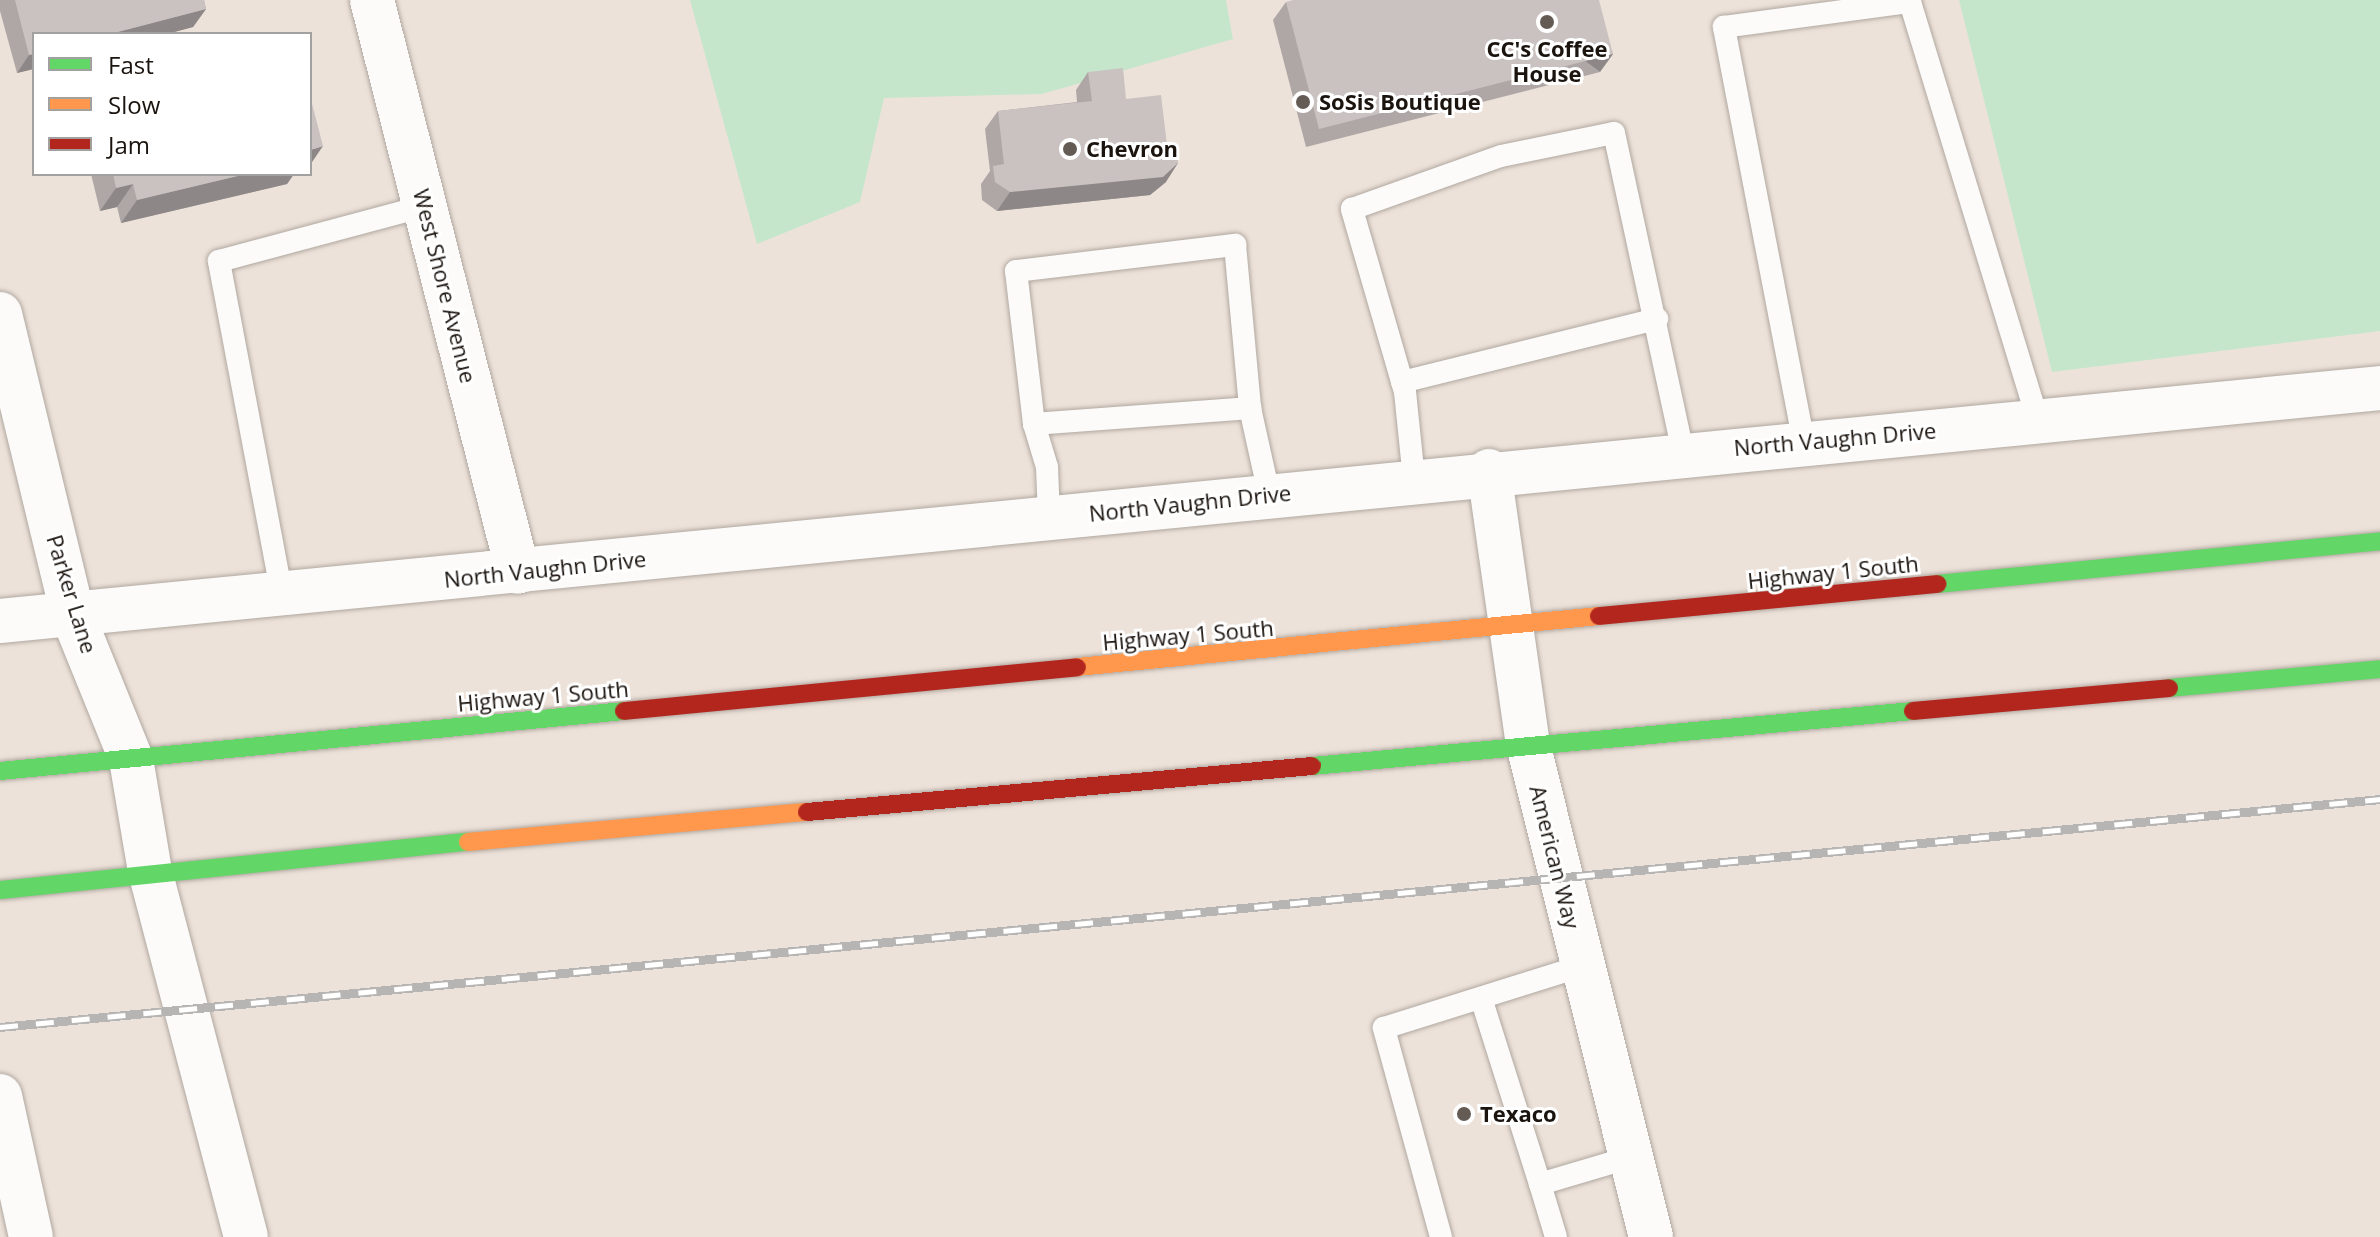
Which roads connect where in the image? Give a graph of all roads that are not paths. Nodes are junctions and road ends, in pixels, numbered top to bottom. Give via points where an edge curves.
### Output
1 (372, 0) edge
2 (1910, 1) edge
3 (424, 206) junction
4 (0, 314) edge
5 (1657, 319) junction
6 (1402, 382) junction
7 (2380, 388) edge
8 (1250, 408) junction
9 (2038, 420) junction
10 (1034, 424) junction
11 (1804, 443) junction
12 (1683, 453) junction
13 (1489, 471) junction
14 (1414, 479) junction
15 (1269, 494) junction
16 (1049, 517) junction
17 (2380, 541) edge
18 (518, 572) junction
19 (282, 595) junction
20 (73, 616) junction
21 (0, 621) edge
22 (1513, 628) junction
23 (2380, 669) edge
24 (1528, 744) junction
25 (131, 759) junction
26 (0, 771) edge
27 (150, 871) junction
28 (0, 890) edge
29 (1582, 966) junction
30 (1481, 998) junction
31 (0, 1096) edge
32 (1631, 1157) junction
33 (1540, 1184) junction
34 (31, 1237) edge
35 (246, 1237) edge
36 (1441, 1237) edge
37 (1556, 1237) edge
38 (1651, 1237) edge

1 - 3 street, West Shore Avenue
2 - 9 lane
2 - 11 lane via 1724,27
3 - 18 street, West Shore Avenue
3 - 19 lane via 219,261
4 - 20 street, Parker Lane
5 - 6 lane
5 - 6 lane via 1614,133 1501,156 1352,209
5 - 12 lane
6 - 14 lane
7 - 9 street, North Vaughn Drive
8 - 10 lane
8 - 10 lane via 1235,245 1016,271
8 - 15 lane
9 - 11 street, North Vaughn Drive
10 - 16 lane via 1047,467
11 - 12 street, North Vaughn Drive
12 - 13 street, North Vaughn Drive
13 - 14 street, North Vaughn Drive
13 - 22 street, American Way
14 - 15 street, North Vaughn Drive
15 - 16 street, North Vaughn Drive
16 - 18 street, North Vaughn Drive
17 - 22 highway, Highway 1 South
18 - 19 street, North Vaughn Drive
19 - 20 street, North Vaughn Drive
20 - 21 street, North Vaughn Drive
20 - 25 street, Parker Lane
22 - 24 street, American Way
22 - 25 highway, Highway 1 South
23 - 24 highway
24 - 27 highway
24 - 29 street, American Way
25 - 26 highway, Highway 1 South
25 - 27 street, Parker Lane
27 - 28 highway
27 - 35 street, Parker Lane
29 - 30 lane
29 - 32 street, American Way
30 - 33 lane
30 - 36 lane via 1384,1028
31 - 34 street
32 - 33 lane
32 - 38 street, American Way
33 - 37 lane

